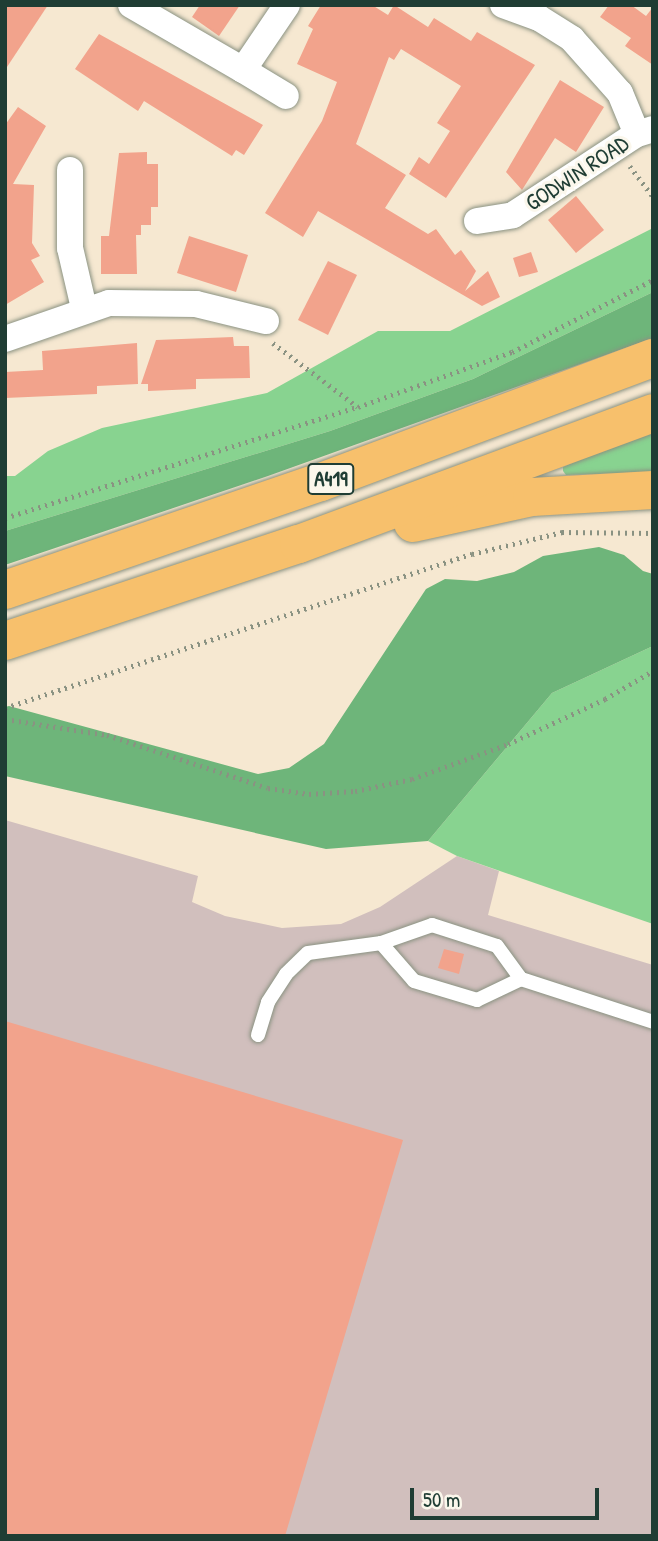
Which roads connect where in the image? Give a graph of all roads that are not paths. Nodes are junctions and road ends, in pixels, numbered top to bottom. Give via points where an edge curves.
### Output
1 (131, 5) edge
2 (287, 5) edge
3 (503, 5) edge
4 (243, 69) junction
5 (286, 96) dead end
6 (636, 135) edge
7 (69, 170) dead end
8 (477, 221) dead end
9 (84, 308) junction
10 (266, 321) road end
11 (5, 340) edge
12 (653, 358) edge
13 (653, 413) edge
14 (653, 490) edge
15 (299, 544) junction
16 (5, 590) edge
17 (5, 641) edge
18 (381, 943) junction
19 (521, 979) junction
20 (653, 1022) edge
21 (258, 1035) dead end

1 - 4 street
2 - 4 street
3 - 6 street, GODWIN ROAD via 539,18 586,52 620,93
4 - 5 street
6 - 8 street, GODWIN ROAD via 513,215
7 - 9 street via 70,248
9 - 10 street via 132,301 187,303
9 - 11 street
12 - 16 highway, A419 via 321,482
13 - 15 highway, A419
14 - 15 highway, A419 via 532,497 370,534
15 - 17 highway, A419
18 - 19 lane via 432,925 497,946
18 - 19 lane via 414,981 477,1000
18 - 21 lane via 308,953 286,974 268,1002
19 - 20 lane

